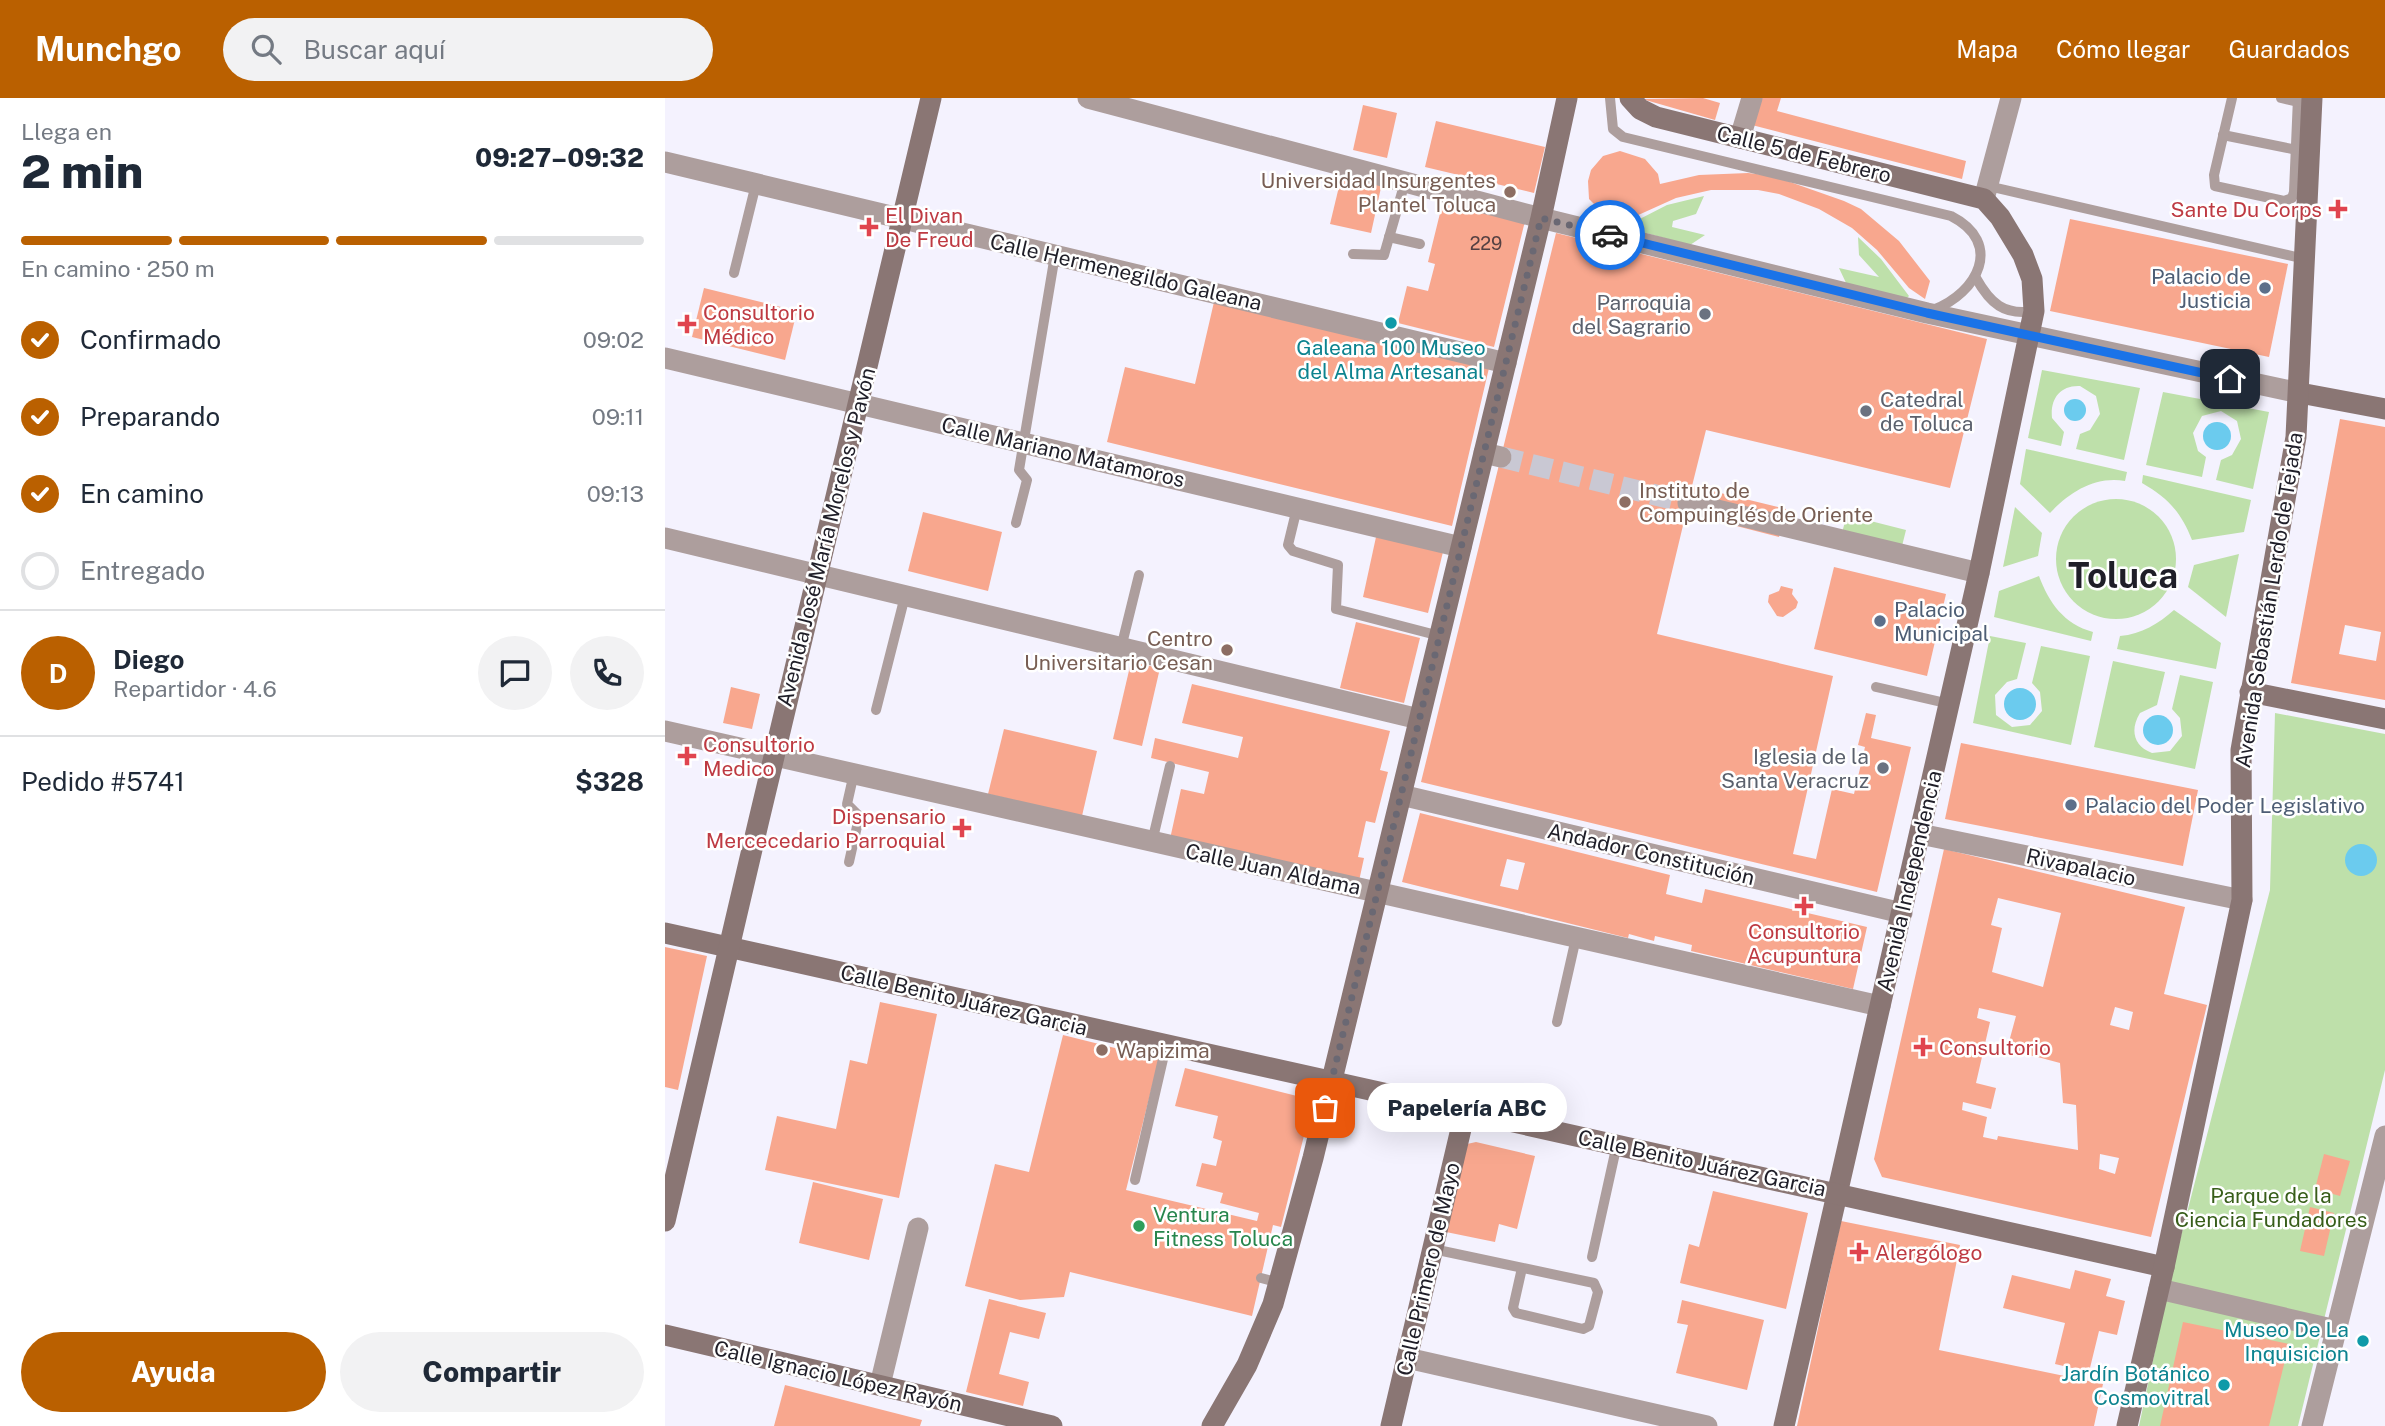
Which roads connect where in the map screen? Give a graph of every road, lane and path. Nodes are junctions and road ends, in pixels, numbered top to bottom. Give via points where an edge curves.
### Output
1 (931, 98) edge
2 (1088, 98) edge
3 (1567, 98) edge
4 (1610, 98) edge
5 (1630, 98) edge
6 (1752, 98) edge
7 (2011, 98) edge
8 (2232, 98) edge
9 (2281, 98) edge
10 (2303, 99) edge
11 (2223, 135) junction
12 (1740, 138) junction
13 (2297, 150) junction
14 (665, 162) edge
15 (1405, 182) junction
16 (756, 184) junction
17 (1986, 193) junction
18 (1541, 218) junction
19 (903, 219) junction
20 (1389, 237) junction
21 (1420, 244) dead end
22 (1353, 254) dead end
23 (1055, 255) junction
24 (2305, 259) junction
25 (734, 273) dead end
26 (1976, 278) junction
27 (2034, 311) junction
28 (1927, 313) junction
29 (2029, 335) junction
30 (665, 358) edge
31 (1506, 363) junction
32 (2300, 393) junction
33 (860, 403) junction
34 (2385, 409) edge
35 (1026, 442) junction
36 (1688, 503) tunnel mouth
37 (1297, 508) junction
38 (1016, 523) dead end
39 (665, 538) edge
40 (1461, 547) junction
41 (1909, 547) dead end
42 (1980, 569) junction
43 (817, 573) junction
44 (1139, 575) dead end
45 (905, 596) junction
46 (1440, 636) junction
47 (1121, 648) junction
48 (1877, 687) dead end
49 (2251, 692) junction
50 (1950, 704) junction
51 (876, 710) dead end
52 (1419, 719) junction
53 (2385, 719) edge
54 (665, 732) edge
55 (773, 755) junction
56 (1170, 766) dead end
57 (854, 774) junction
58 (1401, 795) junction
59 (1920, 834) junction
60 (1151, 842) junction
61 (849, 862) dead end
62 (1378, 892) junction
63 (2242, 900) junction
64 (1902, 913) junction
65 (665, 933) edge
66 (1576, 938) junction
67 (728, 946) junction
68 (1880, 1006) junction
69 (1557, 1022) dead end
70 (1166, 1046) junction
71 (1331, 1083) junction
72 (1465, 1112) junction
73 (2385, 1136) edge
74 (1617, 1144) junction
75 (2380, 1174) edge
76 (1135, 1180) dead end
77 (1837, 1192) junction
78 (665, 1221) edge
79 (918, 1228) dead end
80 (1433, 1249) junction
81 (1592, 1257) dead end
82 (2164, 1267) junction
83 (1522, 1268) junction
84 (2159, 1289) junction
85 (2336, 1330) junction
86 (665, 1335) edge
87 (1407, 1359) junction
88 (880, 1385) junction
89 (1052, 1426) edge
90 (1212, 1426) edge
91 (1391, 1426) edge
92 (1707, 1426) edge
93 (1784, 1426) edge
94 (2127, 1426) edge
95 (2312, 1426) edge

1 - 19 main road, Avenida José María Morelos y Pavón
2 - 15 street
3 - 18 main road
4 - 26 lane via 1613,129 1623,137 1962,221 1975,237 1980,258
5 - 12 main road, Calle 5 de Febrero via 1656,117
6 - 12 street
7 - 17 street
8 - 11 lane
9 - 10 lane
10 - 13 lane
10 - 24 main road, Avenida Sebastián Lerdo de Tejada
11 - 13 lane
11 - 13 lane via 2213,181 2221,188 2288,200 2294,192
12 - 17 main road, Calle 5 de Febrero
14 - 16 street, Calle Hermenegildo Galeana
15 - 18 street
15 - 20 lane
16 - 19 street, Calle Hermenegildo Galeana
16 - 25 lane
17 - 24 lane
17 - 27 main road, Avenida Independencia via 2023,255 2032,279
18 - 28 street
18 - 31 main road
19 - 23 street, Calle Hermenegildo Galeana
19 - 33 main road, Avenida José María Morelos y Pavón
20 - 21 lane
20 - 22 lane via 1384,255
23 - 31 street, Calle Hermenegildo Galeana
23 - 35 lane
24 - 32 main road, Avenida Sebastián Lerdo de Tejada
26 - 27 lane via 1997,307 2015,313
26 - 28 lane via 1957,299
27 - 29 main road, Avenida Independencia
28 - 29 street
29 - 32 street
29 - 42 main road, Avenida Independencia
30 - 33 street, Calle Mariano Matamoros
31 - 40 main road via 1493,455
32 - 34 main road
32 - 49 main road, Avenida Sebastián Lerdo de Tejada via 2290,477
33 - 35 street, Calle Mariano Matamoros
33 - 43 main road, Avenida José María Morelos y Pavón
35 - 37 street, Calle Mariano Matamoros
35 - 38 lane via 1019,470 1027,480
36 - 42 street
37 - 40 street, Calle Mariano Matamoros
37 - 46 lane via 1288,545 1293,551 1338,565 1336,609
39 - 43 street
40 - 46 main road
41 - 42 lane
42 - 50 main road, Avenida Independencia
43 - 45 street
43 - 55 main road, Avenida José María Morelos y Pavón
44 - 47 lane
45 - 47 street
45 - 51 lane
46 - 52 main road
47 - 52 street
48 - 50 lane
49 - 53 main road
49 - 63 main road, Avenida Sebastián Lerdo de Tejada via 2241,750
50 - 59 main road, Avenida Independencia
52 - 58 main road
54 - 55 street, Calle Juan Aldama
55 - 57 street, Calle Juan Aldama
55 - 67 main road, Avenida José María Morelos y Pavón
56 - 60 lane
57 - 60 street, Calle Juan Aldama
57 - 61 lane via 847,804 859,822
58 - 62 main road
58 - 64 street, Andador Constitución
59 - 63 street, Rivapalacio
59 - 64 main road, Avenida Independencia
60 - 62 street, Calle Juan Aldama
62 - 66 street, Calle Juan Aldama
62 - 71 main road
63 - 82 main road, Avenida Sebastián Lerdo de Tejada
64 - 68 main road, Avenida Independencia
65 - 67 main road, Calle Benito Juárez Garcia
66 - 68 street, Calle Juan Aldama
66 - 69 lane
67 - 70 main road, Calle Benito Juárez Garcia
67 - 78 main road, Avenida José María Morelos y Pavón
68 - 77 main road, Avenida Independencia
70 - 71 main road, Calle Benito Juárez Garcia
70 - 76 lane
71 - 72 main road, Calle Benito Juárez Garcia
71 - 90 main road via 1247,1365
72 - 74 main road, Calle Benito Juárez Garcia
72 - 80 main road, Calle Primero de Mayo
73 - 75 street
74 - 77 main road, Calle Benito Juárez Garcia
74 - 81 lane
75 - 85 street
77 - 82 main road, Calle Benito Juárez Garcia
77 - 93 main road, Avenida Independencia
79 - 88 street
80 - 83 lane
80 - 87 main road, Calle Primero de Mayo
82 - 84 main road, Avenida Sebastián Lerdo de Tejada
83 - 83 lane via 1597,1285 1589,1326 1583,1329 1517,1313 1513,1308
84 - 85 street
84 - 94 main road, Avenida Sebastián Lerdo de Tejada
85 - 95 street
86 - 88 main road, Calle Ignacio López Rayón
87 - 91 main road, Calle Primero de Mayo
87 - 92 street
88 - 89 main road, Calle Ignacio López Rayón

